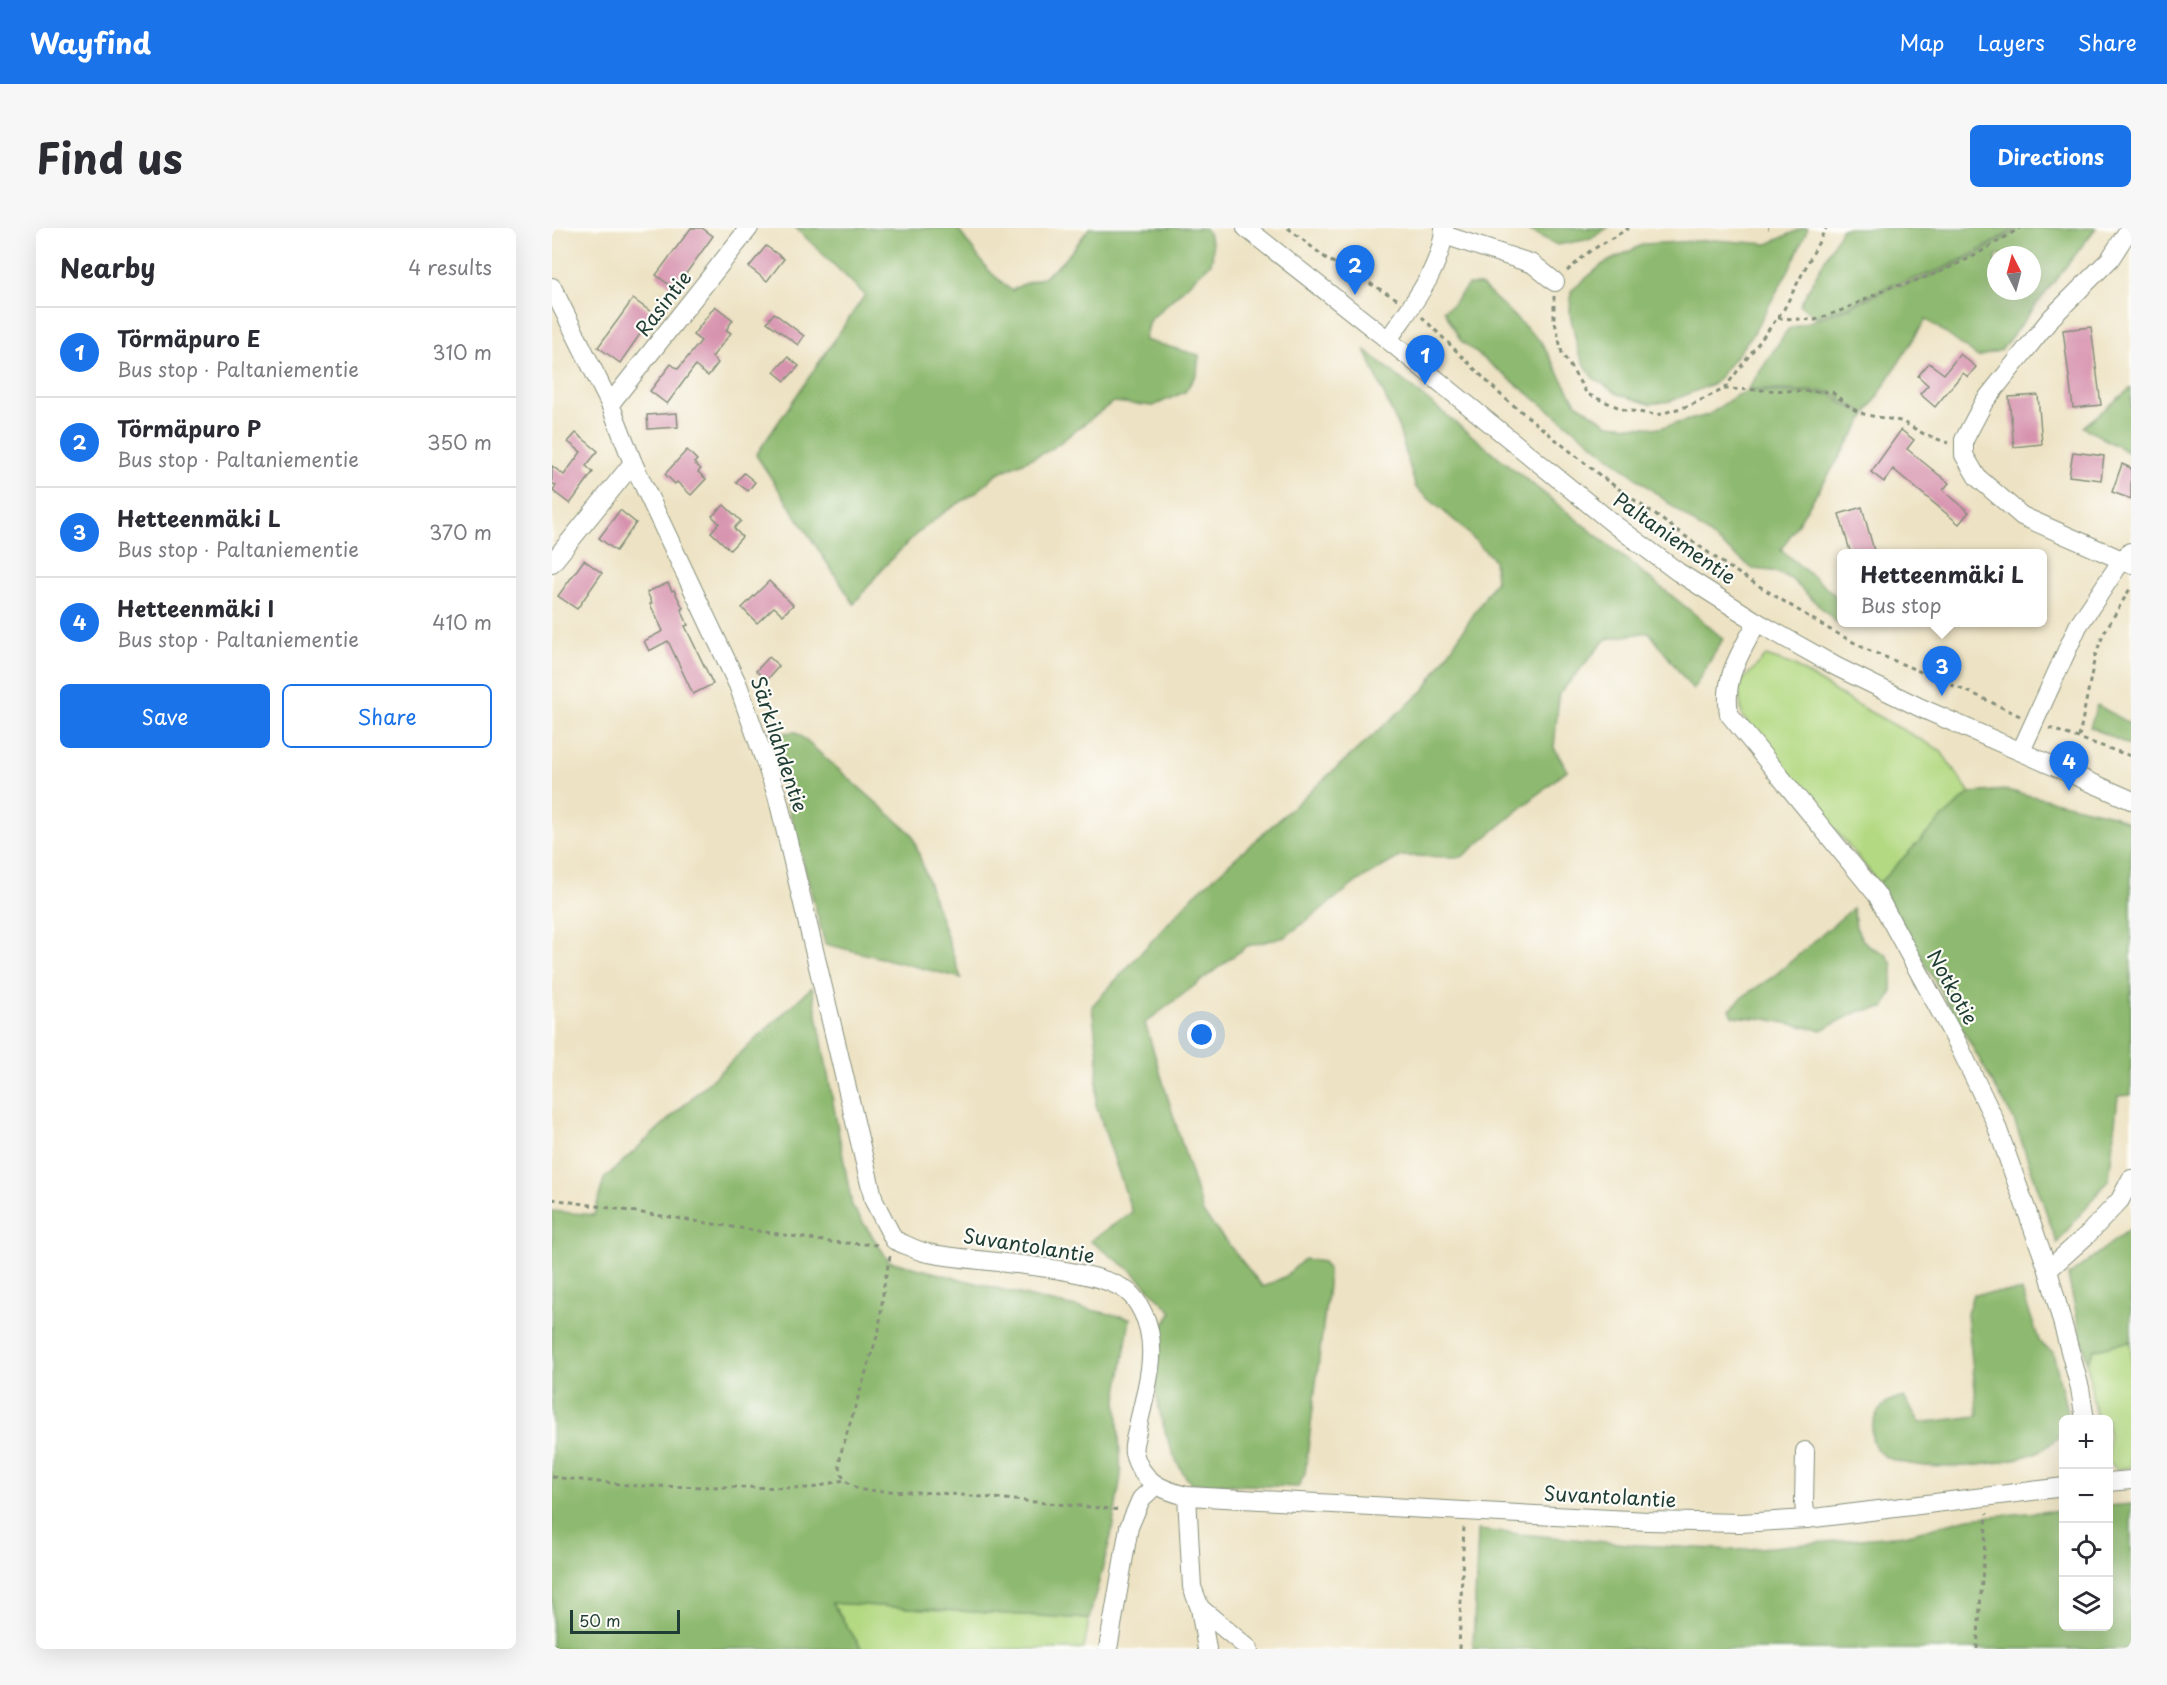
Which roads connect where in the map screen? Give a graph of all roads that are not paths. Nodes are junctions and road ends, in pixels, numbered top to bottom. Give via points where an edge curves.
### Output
1 (749, 228) edge
2 (1246, 228) edge
3 (2130, 228) edge
4 (1444, 231) edge
5 (1555, 282) road end
6 (552, 287) edge
7 (1388, 340) junction
8 (610, 404) junction
9 (633, 463) junction
10 (2128, 559) edge
11 (552, 563) edge
12 (1757, 622) junction
13 (2021, 751) junction
14 (2131, 800) edge
15 (2131, 1179) edge
16 (894, 1240) joint
17 (2048, 1270) junction
18 (2084, 1415) edge
19 (1805, 1451) dead end
20 (2131, 1480) edge
21 (2113, 1482) edge
22 (1156, 1485) junction
23 (2059, 1488) edge
24 (1187, 1496) junction
25 (1806, 1519) junction
26 (1200, 1608) junction
27 (1108, 1649) edge
28 (1207, 1649) edge
29 (1249, 1649) edge

1 - 8 street, Rasintie
2 - 7 street, Paltaniementie
3 - 10 street via 2110,259 2051,318 1992,393 1971,425 1964,455 1977,477 2022,516
4 - 5 street via 1533,264
4 - 7 street via 1436,260
6 - 8 street, Särkilahdentie
7 - 12 street, Paltaniementie via 1615,525 1678,572
8 - 9 street, Särkilahdentie
9 - 11 street
9 - 16 street, Särkilahdentie via 738,685 765,756 874,1201
10 - 13 street via 2078,626
12 - 13 street, Paltaniementie via 1837,667
12 - 17 street, Notkotie via 1728,683 1729,714 1877,895 1994,1119
13 - 14 street, Paltaniementie
15 - 17 street via 2120,1200
16 - 22 street, Suvantolantie via 926,1253 1071,1272 1103,1280 1128,1292 1142,1310 1151,1334 1151,1362 1133,1451 1143,1475
17 - 18 street, Notkotie
19 - 25 street
20 - 21 street
22 - 24 street, Suvantolantie
22 - 27 street via 1142,1499 1129,1527
23 - 25 street, Suvantolantie
24 - 25 street, Suvantolantie via 1648,1521 1741,1523
24 - 26 street via 1192,1587
26 - 28 street
26 - 29 street

